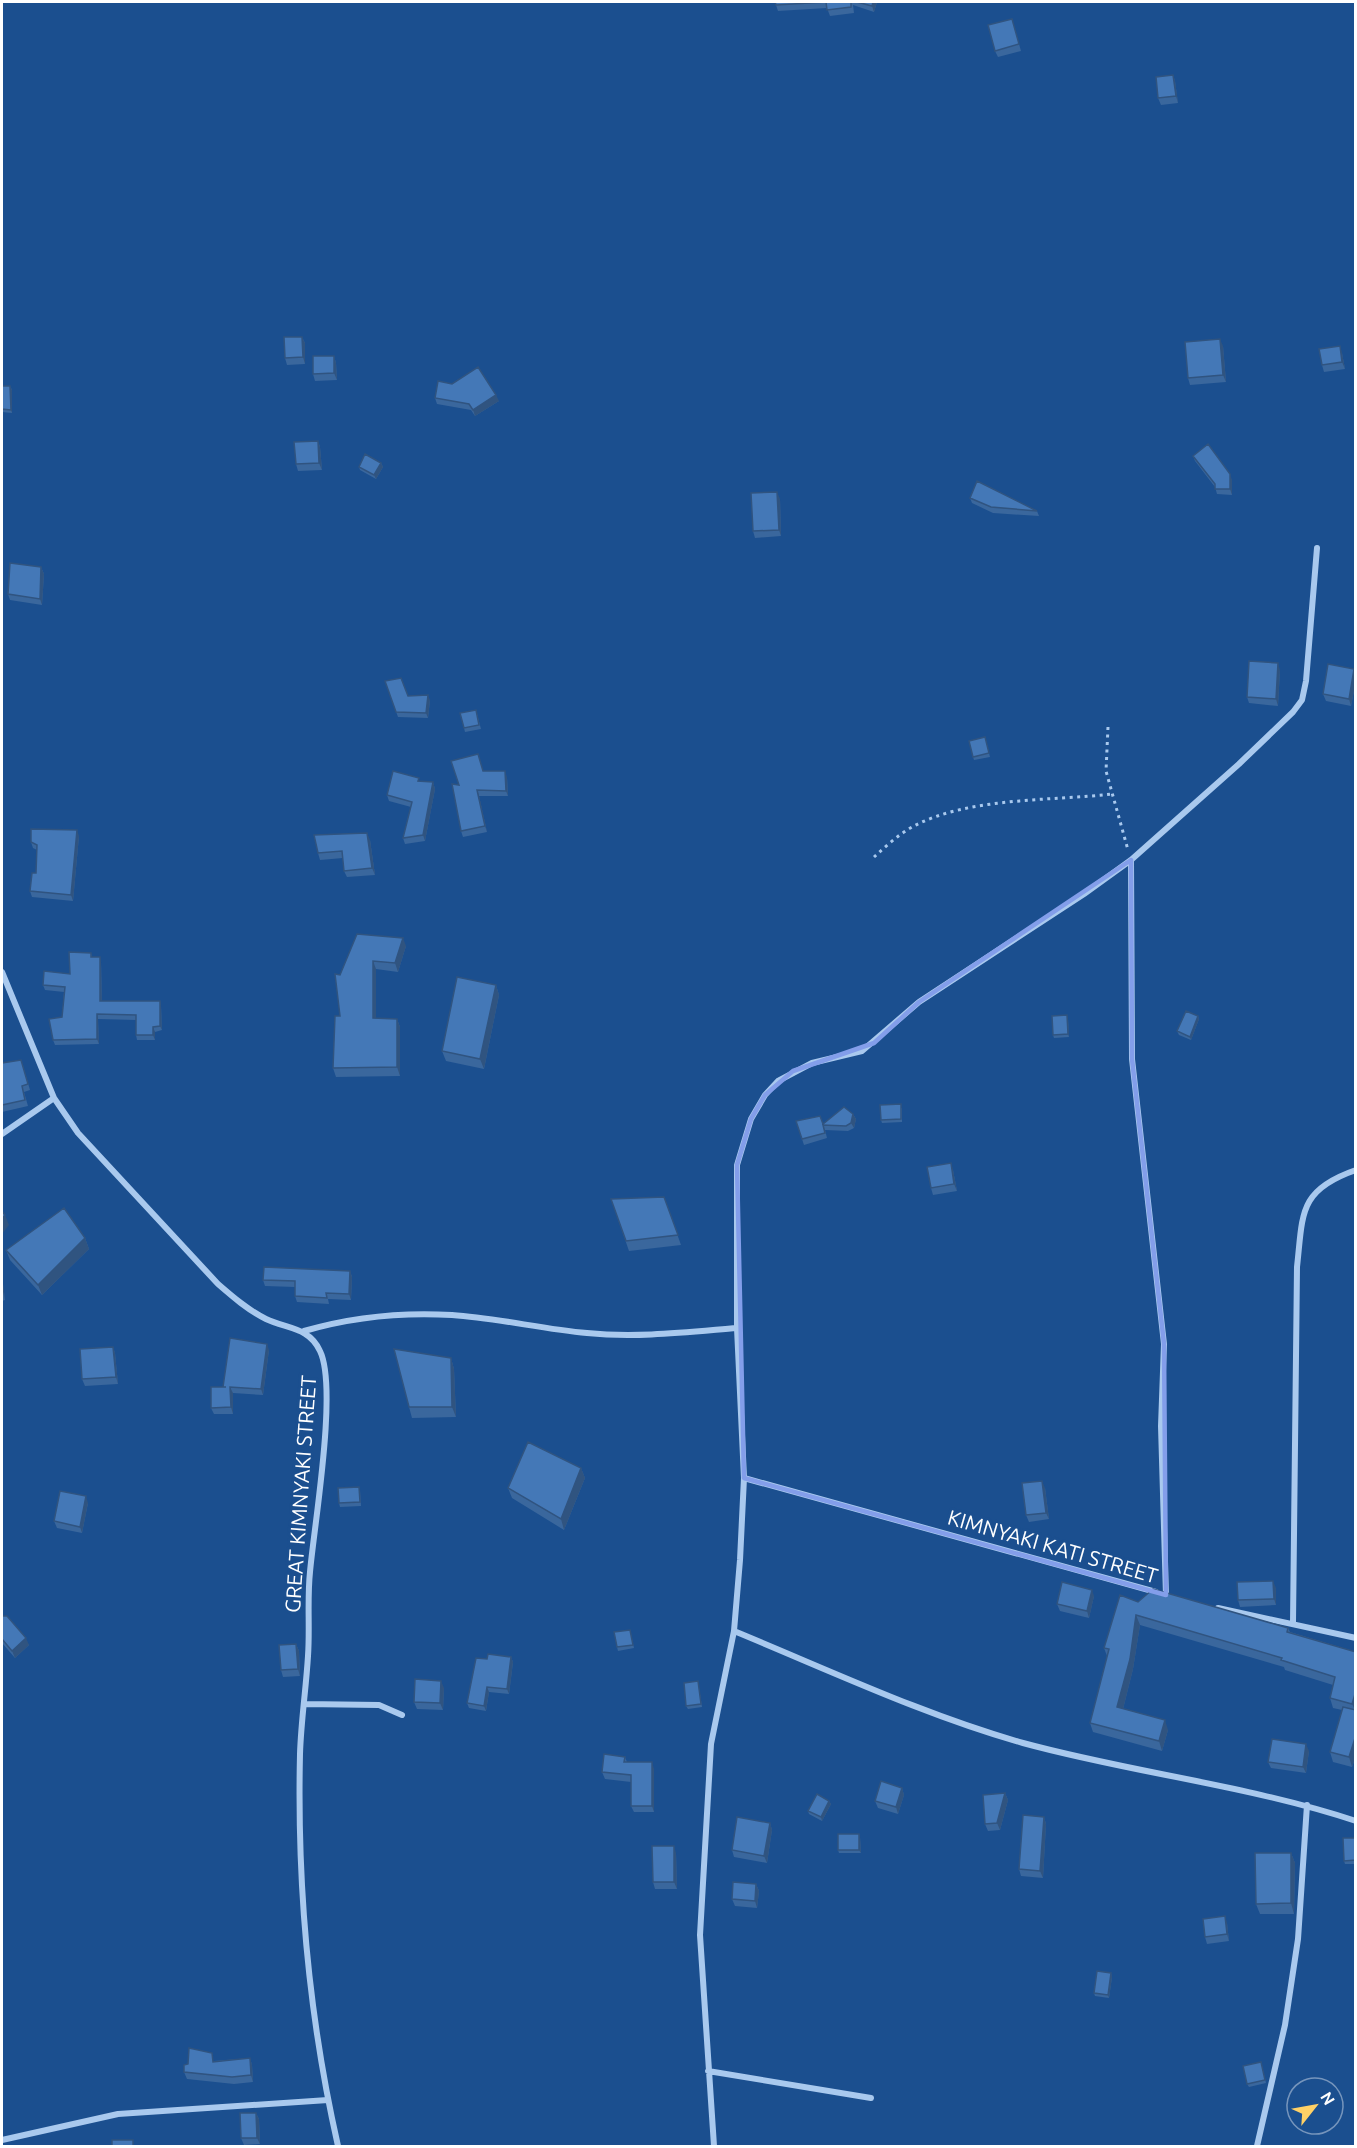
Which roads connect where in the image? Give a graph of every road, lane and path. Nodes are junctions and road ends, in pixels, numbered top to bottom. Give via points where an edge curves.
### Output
1 (1317, 548) dead end
2 (1108, 727) dead end
3 (1112, 794) junction
4 (874, 857) dead end
5 (1131, 860) junction
6 (2, 972) edge
7 (54, 1098) junction
8 (2, 1134) edge
9 (1356, 1170) edge
10 (737, 1328) junction
11 (304, 1331) junction
12 (744, 1478) junction
13 (1166, 1595) junction
14 (1174, 1597) edge
15 (1212, 1607) edge
16 (1293, 1623) junction
17 (734, 1631) junction
18 (1356, 1638) edge
19 (304, 1704) junction
20 (402, 1715) dead end
21 (1307, 1805) junction
22 (1356, 1821) edge
23 (708, 2071) junction
24 (872, 2098) dead end
25 (328, 2100) junction
26 (2, 2139) edge
27 (338, 2146) edge
28 (714, 2146) edge
29 (1257, 2146) edge

1 - 5 street via 1302,700 1239,764
2 - 3 path via 1105,761
3 - 4 path via 953,812 913,826
3 - 5 path
5 - 10 street via 919,1002 874,1043 846,1056 828,1057 793,1071 765,1095 751,1119 738,1165
5 - 13 street via 1132,1059 1164,1344 1161,1438
6 - 7 street
7 - 8 street
7 - 11 street via 78,1133 218,1284 267,1319
9 - 16 street via 1318,1190 1303,1209 1297,1267
10 - 11 street via 589,1334 452,1315 380,1315 344,1319
10 - 12 street
11 - 19 street, GREAT KIMNYAKI STREET via 321,1352 326,1374
12 - 13 street, KIMNYAKI KATI STREET
12 - 17 street
13 - 14 street, KIMNYAKI KATI STREET
15 - 16 street
16 - 18 street
17 - 21 street via 950,1719 1023,1743
17 - 23 street via 711,1744 704,1834 700,1935
19 - 20 street via 380,1705
19 - 25 street, GREAT KIMNYAKI STREET via 299,1808 303,1882 309,1972
21 - 22 street
21 - 29 street via 1298,1939 1287,2014
23 - 24 street
23 - 28 street
25 - 26 street via 118,2114
25 - 27 street, GREAT KIMNYAKI STREET

